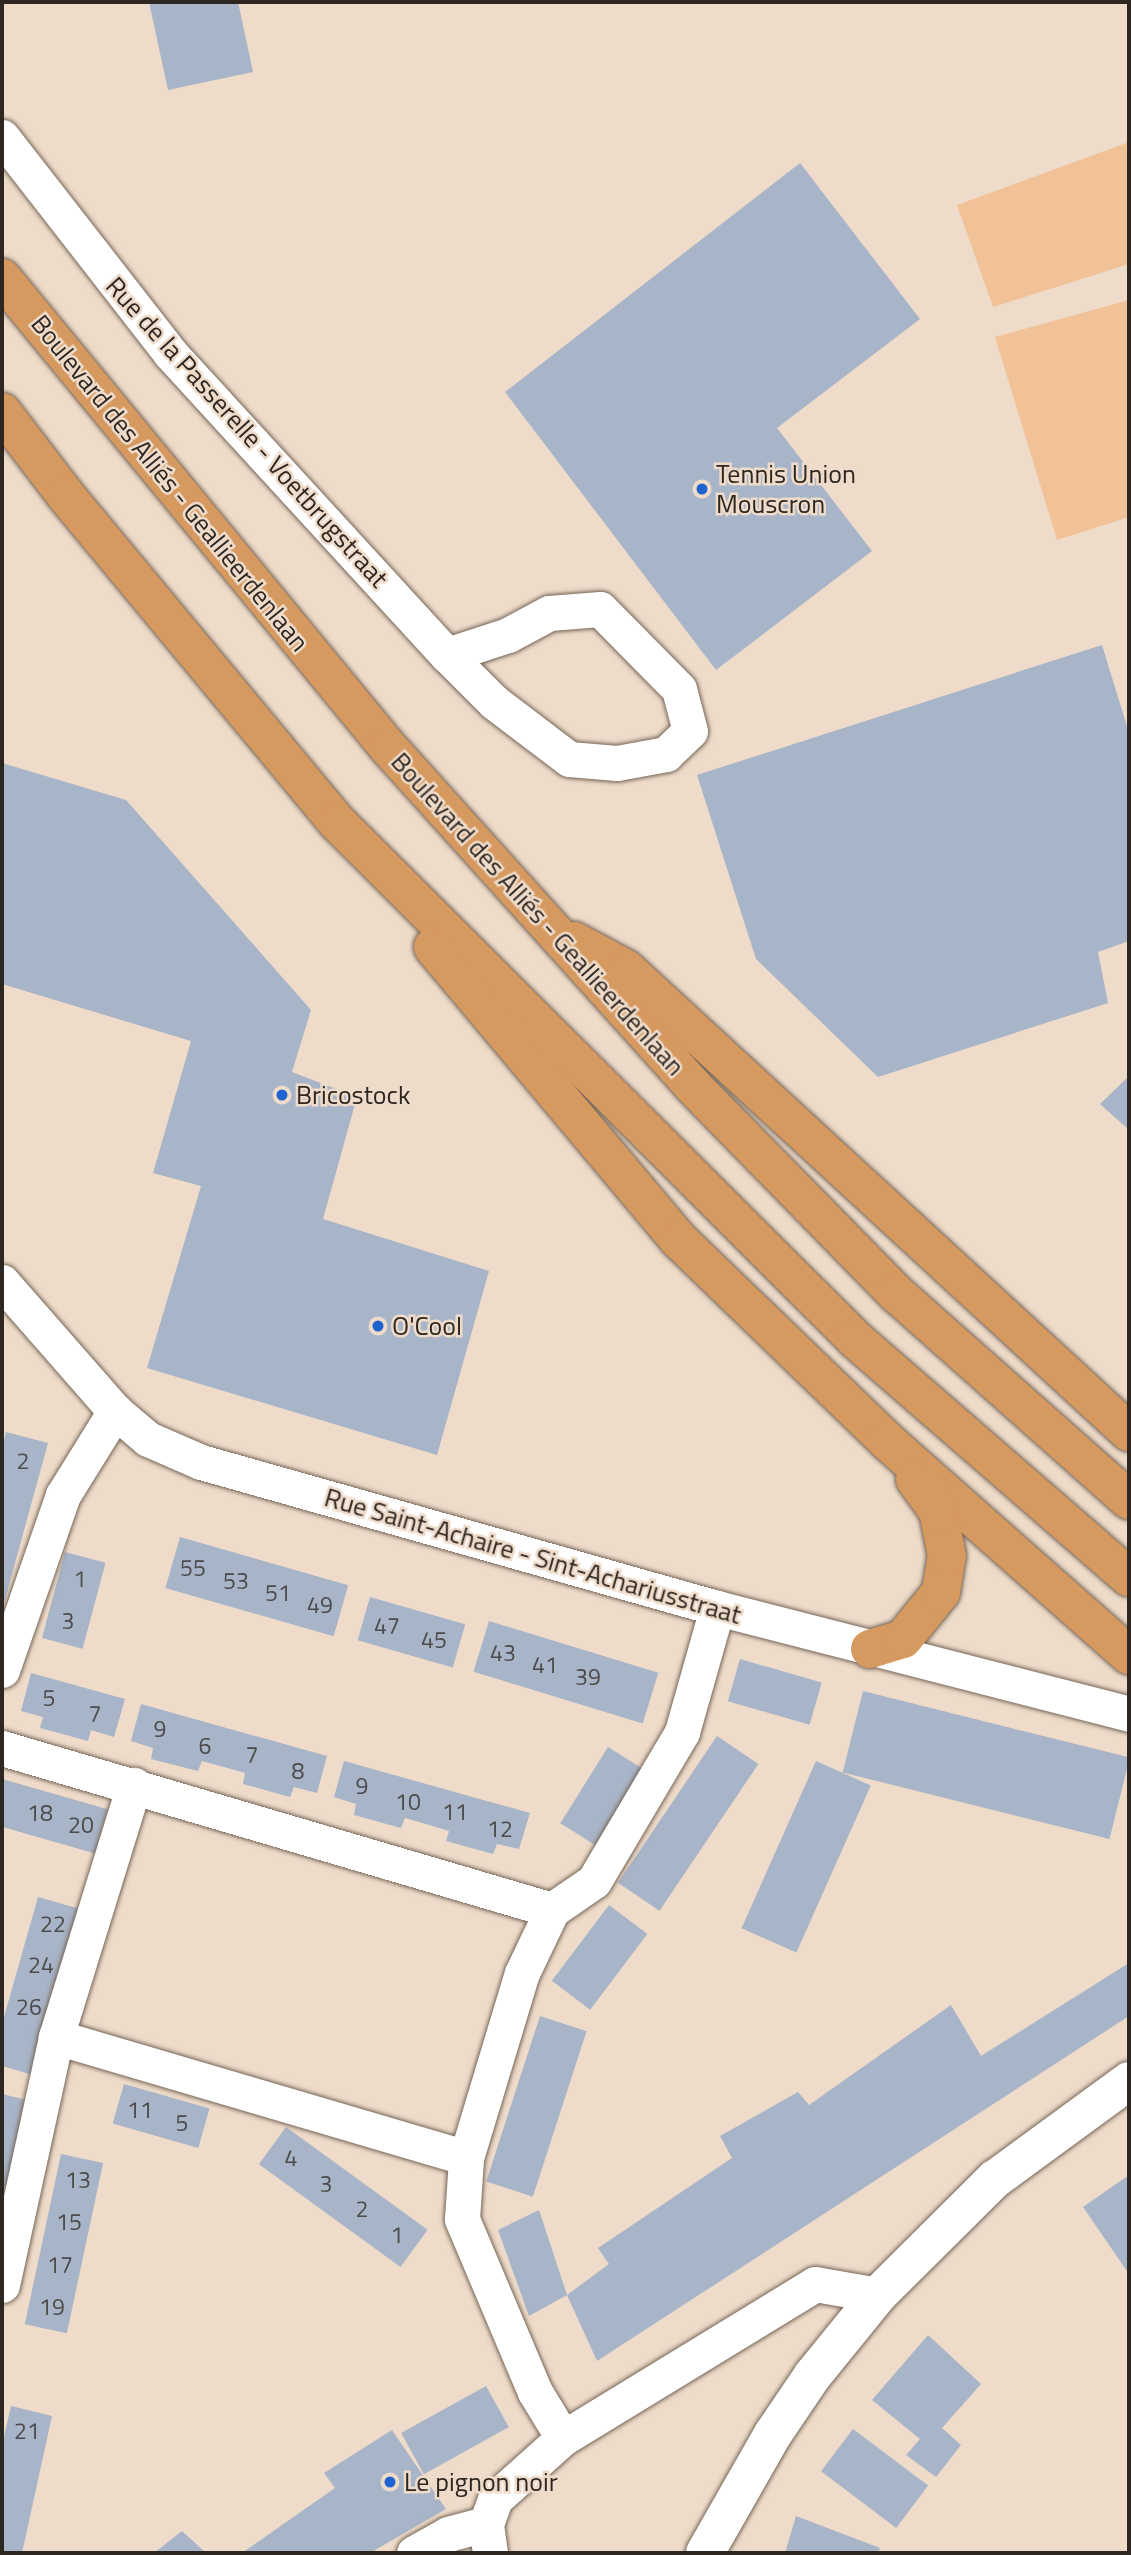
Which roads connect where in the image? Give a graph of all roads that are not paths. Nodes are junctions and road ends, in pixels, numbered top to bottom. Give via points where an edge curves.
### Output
1 (2, 137) edge
2 (2, 278) edge
3 (2, 412) edge
4 (447, 655) junction
5 (338, 823) junction
6 (548, 928) junction
7 (2, 1282) edge
8 (115, 1411) junction
9 (1129, 1432) edge
10 (887, 1441) junction
11 (1129, 1500) edge
12 (1129, 1577) edge
13 (717, 1608) junction
14 (870, 1649) junction
15 (1129, 1655) edge
16 (2, 1670) edge
17 (1129, 1714) edge
18 (2, 1748) edge
19 (134, 1785) junction
20 (552, 1910) junction
21 (56, 2037) junction
22 (1129, 2081) edge
23 (466, 2158) junction
24 (2, 2285) edge
25 (878, 2295) junction
26 (563, 2438) junction
27 (488, 2539) edge
28 (414, 2553) edge
29 (705, 2553) edge

1 - 4 street, Rue de la Passerelle - Voetbrugstraat via 170,353
2 - 6 highway, Boulevard des Alliés - Geallieerdenlaan via 387,746
3 - 5 highway
4 - 4 street, Rue de la Passerelle - Voetbrugstraat via 494,702 569,759 617,763 666,754 690,731 679,690 600,609 549,613 508,635
5 - 10 highway via 482,1010 679,1240
5 - 12 highway via 855,1339
6 - 9 highway via 626,969
6 - 11 highway, Boulevard des Alliés - Geallieerdenlaan via 693,1086 898,1295
7 - 8 street, Rue Saint-Achaire - Sint-Achariusstraat
8 - 13 street, Rue Saint-Achaire - Sint-Achariusstraat via 148,1439 201,1462
8 - 16 street via 63,1495
10 - 14 highway via 938,1511 947,1556 941,1592 903,1639
10 - 15 highway
13 - 14 street, Rue Saint-Achaire - Sint-Achariusstraat
13 - 20 street via 682,1732 594,1881
14 - 17 street, Rue Saint-Achaire - Sint-Achariusstraat
18 - 19 street
19 - 20 street
19 - 21 street
20 - 23 street via 522,1973
21 - 23 street
21 - 24 street
22 - 25 main road via 995,2179
23 - 26 street via 462,2218 534,2392
25 - 26 street via 815,2284
25 - 29 main road via 779,2424 734,2495
26 - 27 street via 515,2476 495,2499
27 - 28 street via 448,2534

